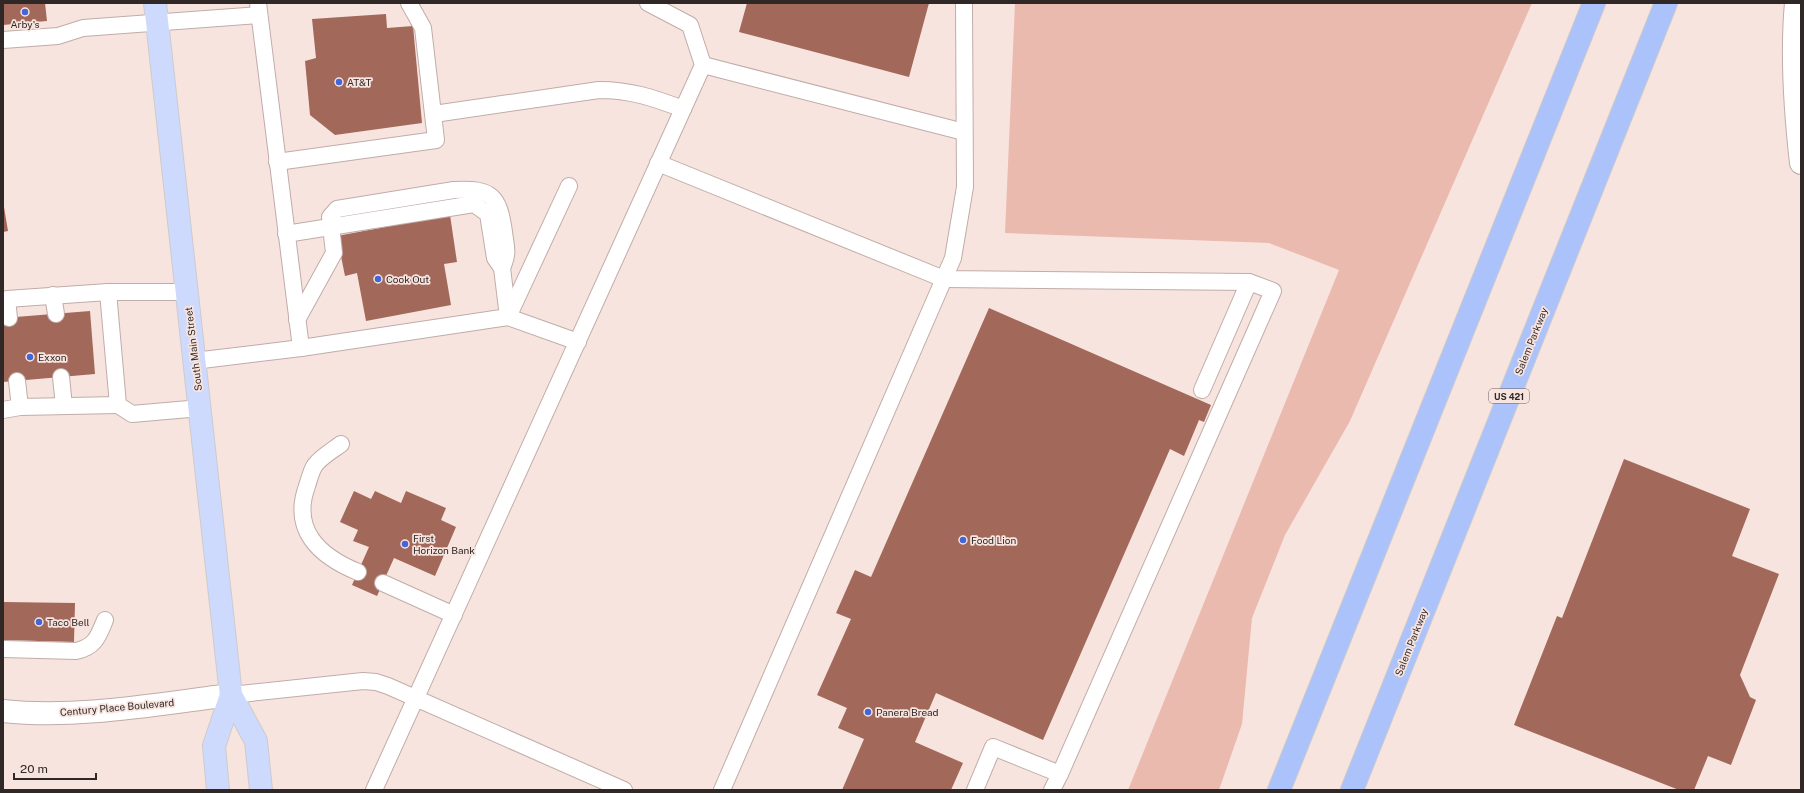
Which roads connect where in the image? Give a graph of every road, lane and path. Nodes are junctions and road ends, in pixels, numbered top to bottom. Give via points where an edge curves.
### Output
1 (409, 3) edge
2 (648, 3) edge
3 (964, 3) edge
4 (1594, 3) edge
5 (1666, 3) edge
6 (1796, 3) edge
7 (259, 9) edge
8 (156, 13) edge
9 (3, 40) edge
10 (703, 65) junction
11 (683, 109) junction
12 (434, 114) junction
13 (964, 132) junction
14 (278, 162) junction
15 (658, 163) junction
16 (1801, 163) edge
17 (569, 186) dead end
18 (331, 227) junction
19 (286, 234) junction
20 (944, 279) junction
21 (1249, 282) junction
22 (108, 292) junction
23 (186, 292) junction
24 (53, 295) junction
25 (56, 314) dead end
26 (508, 317) junction
27 (9, 318) dead end
28 (297, 320) junction
29 (578, 342) junction
30 (301, 348) junction
31 (194, 361) junction
32 (61, 377) dead end
33 (17, 381) dead end
34 (1202, 390) dead end
35 (118, 405) junction
36 (64, 406) junction
37 (20, 407) junction
38 (200, 408) junction
39 (3, 410) edge
40 (341, 444) dead end
41 (358, 572) dead end
42 (383, 583) dead end
43 (454, 615) junction
44 (105, 620) dead end
45 (3, 649) edge
46 (231, 696) junction
47 (416, 698) junction
48 (3, 711) edge
49 (1060, 774) junction
50 (218, 790) edge
51 (261, 790) edge
52 (374, 790) edge
53 (624, 790) edge
54 (722, 790) edge
55 (975, 790) edge
56 (1052, 790) edge
57 (1279, 790) edge
58 (1352, 790) edge

1 - 12 lane via 423,28
2 - 10 lane via 690,25
3 - 13 lane
4 - 57 highway
5 - 58 highway, Salem Parkway / US 421
6 - 16 street via 1793,27 1795,102
7 - 8 lane
7 - 14 lane
8 - 9 lane via 83,28 58,36
8 - 23 main road, South Main Street
10 - 11 lane
10 - 13 lane
11 - 12 lane via 620,90 599,90
11 - 15 lane
12 - 14 lane via 436,140
13 - 20 lane via 965,187 953,258
14 - 19 lane
15 - 20 lane
15 - 29 lane
17 - 26 lane
18 - 19 lane
18 - 26 lane via 474,204 488,214 495,258 502,268
18 - 28 lane via 334,253
19 - 28 lane
20 - 21 lane
20 - 54 lane
21 - 34 lane
21 - 49 lane via 1273,291
22 - 23 lane
22 - 24 lane
22 - 35 lane
23 - 31 main road, South Main Street
24 - 25 lane
24 - 27 lane via 7,299
26 - 29 lane
26 - 30 lane
28 - 30 lane
29 - 43 lane
30 - 31 lane
31 - 38 main road, South Main Street
32 - 36 lane
33 - 37 lane
35 - 36 lane
35 - 38 lane via 132,414
36 - 37 lane
37 - 39 lane
38 - 46 main road, South Main Street
40 - 41 lane via 314,466 302,499 305,530 324,554
42 - 43 lane
43 - 47 lane
44 - 45 lane via 98,638 87,648 76,651
46 - 47 lane via 363,680 376,682
46 - 48 street, Century Place Boulevard via 95,711
46 - 50 main road, South Main Street via 214,746
46 - 51 main road, South Main Street via 256,741
47 - 52 lane
47 - 53 lane
49 - 55 lane via 994,747
49 - 56 lane

